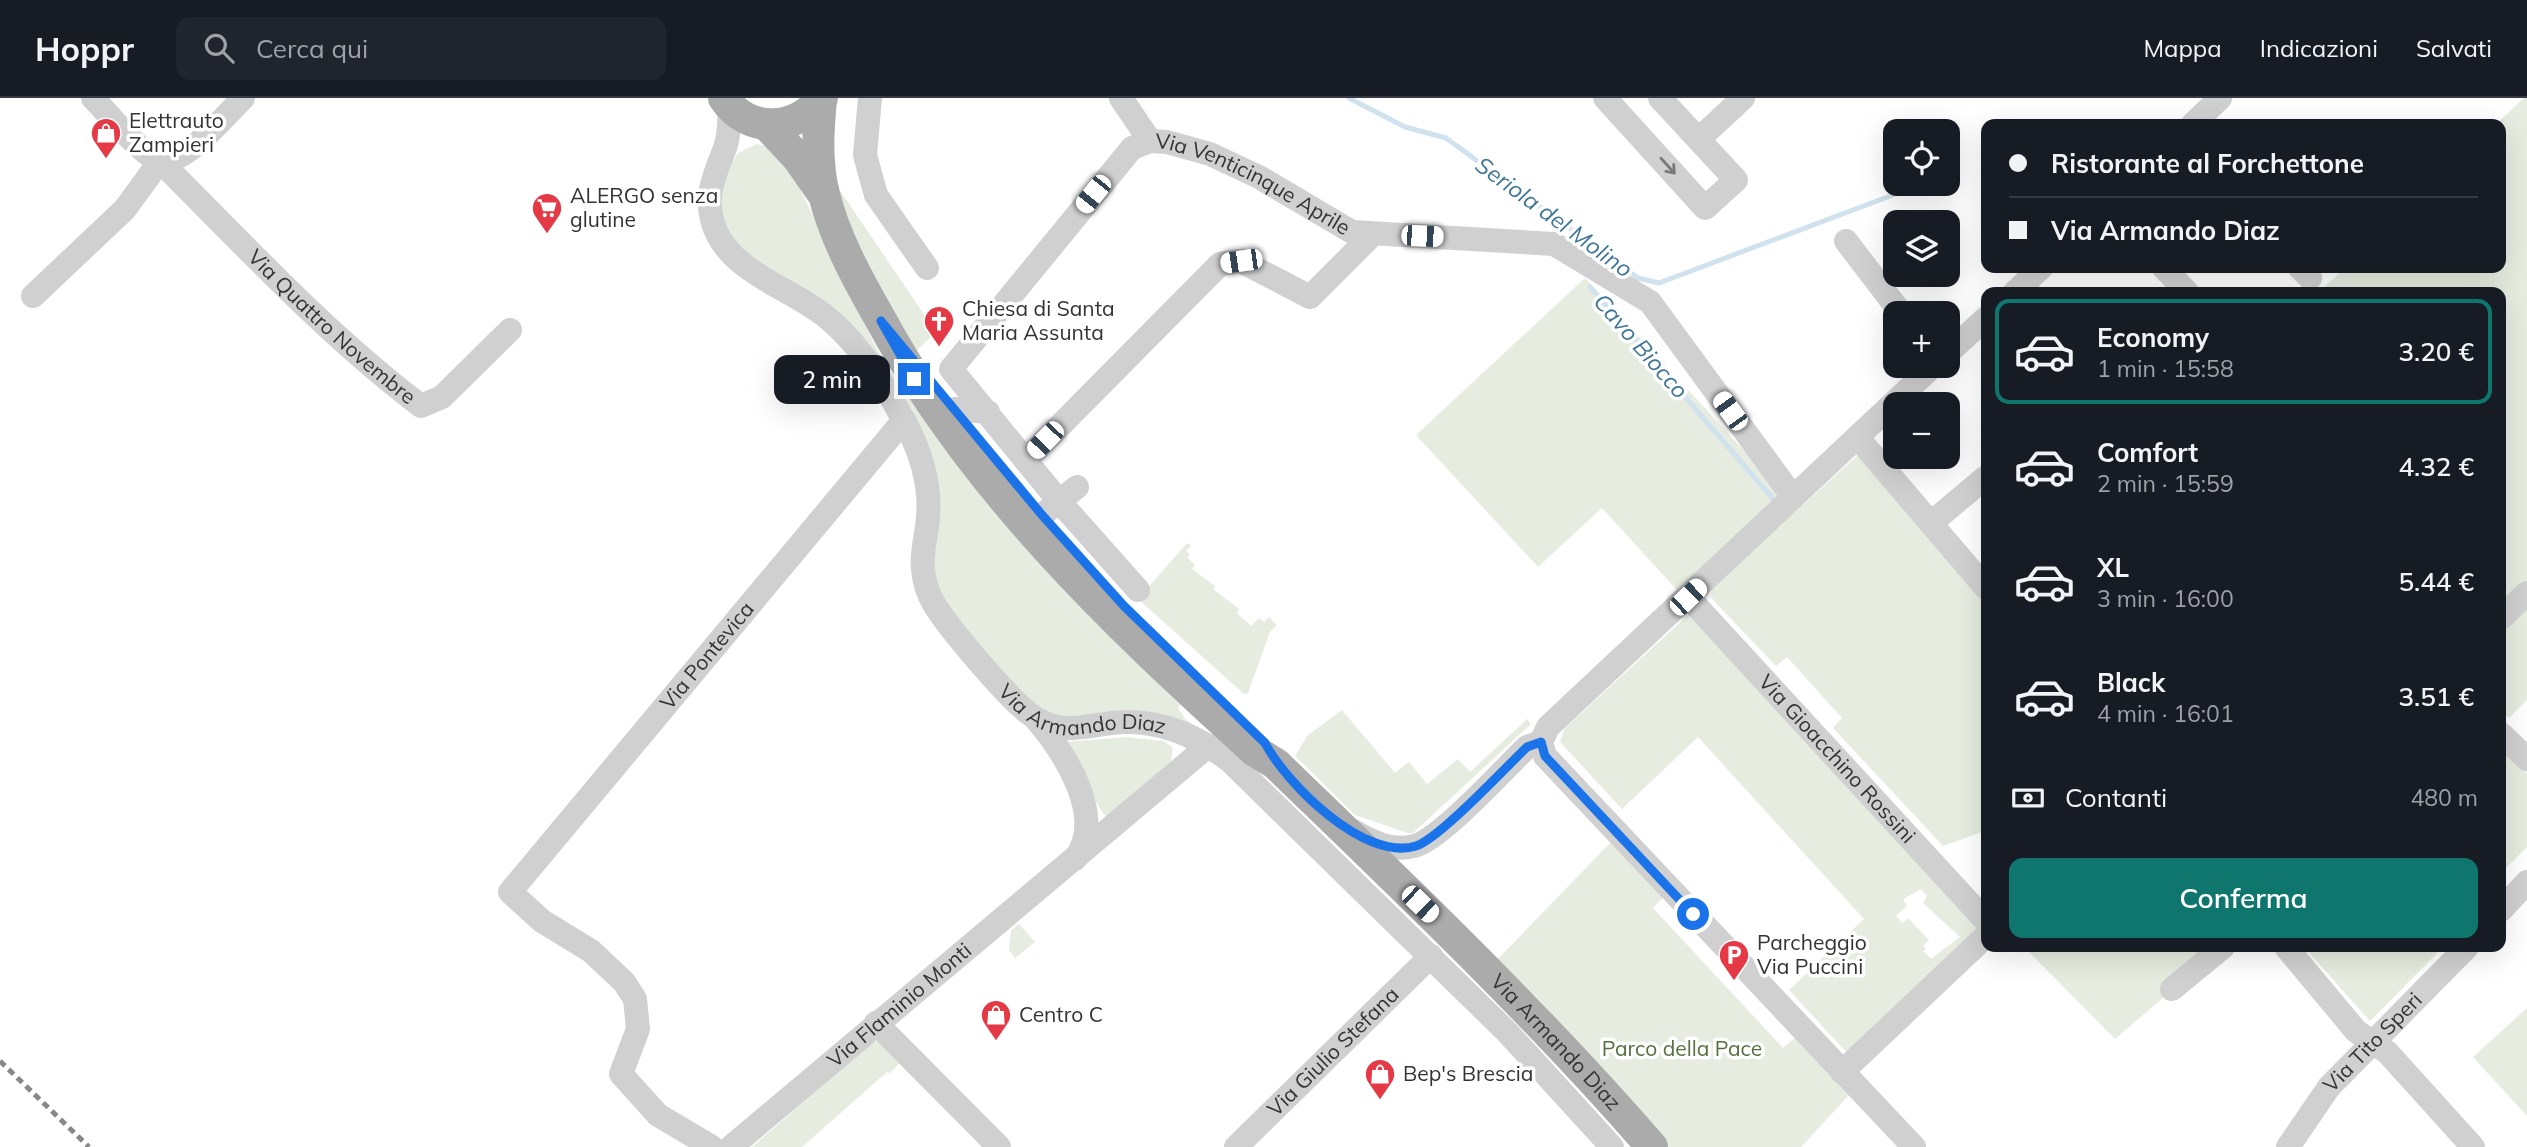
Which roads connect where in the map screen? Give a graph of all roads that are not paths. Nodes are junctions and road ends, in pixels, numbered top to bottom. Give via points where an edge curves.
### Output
1 (93, 98) edge
2 (243, 98) edge
3 (870, 98) edge
4 (1121, 98) edge
5 (1605, 98) edge
6 (1743, 98) edge
7 (2220, 98) edge
8 (821, 99) edge
9 (727, 102) edge
10 (1665, 103) edge
11 (2198, 119) edge
12 (764, 124) junction
13 (1640, 135) junction
14 (1699, 139) junction
15 (1150, 141) junction
16 (726, 146) junction
17 (160, 161) junction
18 (824, 195) junction
19 (1372, 235) junction
20 (1846, 241) dead end
21 (927, 268) dead end
22 (2169, 273) edge
23 (2182, 287) edge
24 (33, 296) dead end
25 (1891, 301) edge
26 (881, 321) junction
27 (1981, 323) edge
28 (509, 330) dead end
29 (1960, 342) edge
30 (951, 369) joint
31 (1920, 378) edge
32 (954, 409) junction
33 (988, 412) junction
34 (904, 420) junction
35 (1858, 438) junction
36 (1026, 460) junction
37 (1981, 481) edge
38 (1793, 497) junction
39 (1003, 499) junction
40 (1059, 500) junction
41 (1931, 523) junction
42 (1981, 582) edge
43 (1138, 590) dead end
44 (2527, 593) edge
45 (1688, 597) junction
46 (2506, 613) edge
47 (1161, 726) junction
48 (1063, 738) junction
49 (2506, 739) edge
50 (1541, 742) junction
51 (1208, 746) junction
52 (2527, 759) edge
53 (1276, 764) junction
54 (1163, 785) junction
55 (1087, 820) junction
56 (1335, 822) junction
57 (1117, 825) junction
58 (1071, 864) junction
59 (2527, 882) edge
60 (2506, 905) edge
61 (1981, 916) edge
62 (1981, 941) edge
63 (2216, 952) edge
64 (2290, 952) edge
65 (2461, 952) edge
66 (1430, 956) junction
67 (2172, 989) dead end
68 (876, 1023) junction
69 (2371, 1042) junction
70 (1842, 1072) junction
71 (712, 1147) edge
72 (732, 1147) edge
73 (999, 1147) edge
74 (1236, 1147) edge
75 (1612, 1147) edge
76 (1653, 1147) edge
77 (1914, 1147) edge
78 (2288, 1147) edge
79 (2473, 1147) edge

1 - 17 street, Via Quattro Novembre via 146,153
2 - 17 street via 191,149 174,161
3 - 21 street via 865,155 876,195
4 - 15 street
5 - 13 street
6 - 14 street
7 - 11 street
8 - 12 main road via 798,119
8 - 18 main road, Via Armando Diaz via 818,148
9 - 12 main road, Via Armando Diaz via 739,114
9 - 16 street, Via Armando Diaz
10 - 13 street
10 - 14 street
12 - 16 street
12 - 18 main road, Via Armando Diaz via 798,158
13 -> 14 street via 1705,208 1735,180
15 - 19 street, Via Venticinque Aprile via 1210,154 1352,232
15 - 30 street, Via Venticinque Aprile via 1132,148
16 - 34 street, Via Armando Diaz via 709,197 711,217 724,246 831,320 864,359
17 - 24 street via 125,209
17 - 28 street, Via Quattro Novembre via 389,382 421,406 442,397
18 - 26 main road, Via Armando Diaz
19 - 36 street via 1310,297 1241,261 1220,264
19 - 38 street, Via Venticinque Aprile via 1542,242 1587,261 1650,302
20 - 25 street
22 - 23 street
26 - 32 main road, Via Armando Diaz
26 - 39 main road, Via Armando Diaz via 928,402
27 - 29 street
30 - 33 street, Via Armando Diaz
31 - 35 street
32 - 33 street
32 - 40 main road, Via Armando Diaz
33 - 36 street, Via Armando Diaz
34 - 48 street, Via Armando Diaz via 927,487 922,561 930,595 1018,703
34 - 71 street, Via Pontevica via 510,892 542,921 591,951 624,982 639,1014 621,1074 657,1115
35 - 38 street
35 - 41 street
36 - 40 street, Via Armando Diaz
37 - 41 street
38 - 45 street
39 - 40 main road, Via Armando Diaz
39 - 53 main road, Via Armando Diaz via 1131,638 1255,751
40 - 43 street, Via Armando Diaz
40 - 53 main road, Via Armando Diaz via 1141,625 1265,743
41 - 42 street
44 - 46 street
45 - 50 street via 1548,727
45 - 61 street, Via Gioacchino Rossini
47 - 48 street, Via Armando Diaz via 1127,722
47 - 51 street, Via Armando Diaz
47 - 54 street via 1177,750
48 - 55 street, Via Armando Diaz
49 - 52 street
50 - 56 street via 1527,747 1437,833 1417,846 1373,843
50 - 70 street via 1545,756
51 - 54 street, Via Flaminio Monti
51 - 66 street, Via Armando Diaz via 1250,778
53 - 56 main road, Via Armando Diaz
54 - 57 street, Via Flaminio Monti
55 - 57 street via 1103,830
55 - 58 street, Via Flaminio Monti via 1083,845
56 - 76 main road, Via Armando Diaz via 1587,1072
57 - 58 street, Via Flaminio Monti
58 - 68 street, Via Flaminio Monti
59 - 60 street
62 - 70 street
63 - 67 street
64 - 69 street via 2356,1031
65 - 69 street, Via Tito Speri
66 - 74 street, Via Giulio Stefana
66 - 75 street, Via Armando Diaz
68 - 72 street, Via Flaminio Monti
68 - 73 street
69 - 78 street, Via Tito Speri via 2329,1087
69 - 79 street via 2387,1052
70 - 77 street

